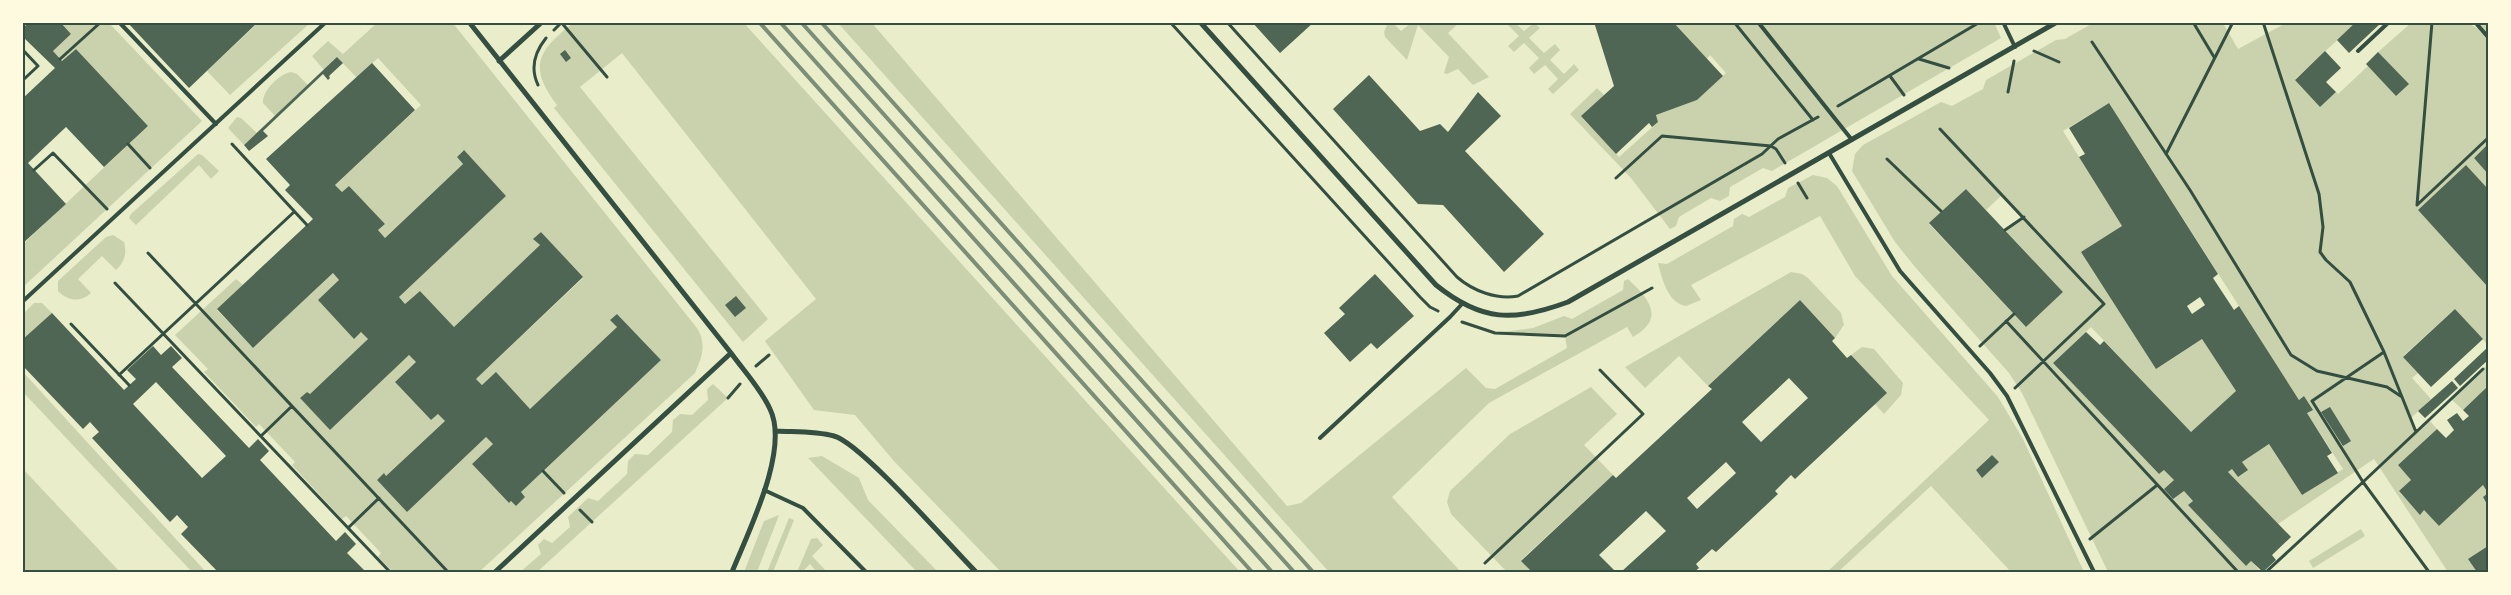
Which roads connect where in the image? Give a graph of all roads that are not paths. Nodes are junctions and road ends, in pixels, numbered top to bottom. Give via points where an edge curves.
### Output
1 (119, 22) edge
2 (326, 22) edge
3 (468, 22) edge
4 (542, 22) edge
5 (1200, 22) edge
6 (1758, 22) edge
7 (2003, 22) edge
8 (2057, 22) edge
9 (2389, 22) edge
10 (2475, 22) edge
11 (2488, 37) edge
12 (2014, 47) junction
13 (2358, 51) dead end
14 (499, 61) junction
15 (216, 124) junction
16 (1852, 140) junction
17 (1829, 153) junction
18 (22, 302) edge
19 (1462, 304) junction
20 (730, 354) junction
21 (776, 431) junction
22 (1320, 438) dead end
23 (764, 490) junction
24 (494, 572) edge
25 (732, 572) edge
26 (866, 572) edge
27 (976, 572) edge
28 (2094, 572) edge

1 - 15 lane
2 - 15 lane
3 - 14 street
4 - 14 street
5 - 19 street via 1436,285
6 - 16 lane
7 - 12 lane
8 - 12 street
9 - 13 lane
10 - 11 lane
12 - 16 street
14 - 20 street
15 - 18 lane
16 - 17 street
17 - 19 street via 1568,302 1520,316 1476,311
17 - 28 lane via 1900,271 2007,396
19 - 22 lane
20 - 21 street via 761,392 771,410
20 - 24 street
21 - 23 street via 776,448
21 - 27 street via 834,436 845,441 871,463
23 - 25 street
23 - 26 lane via 803,508

